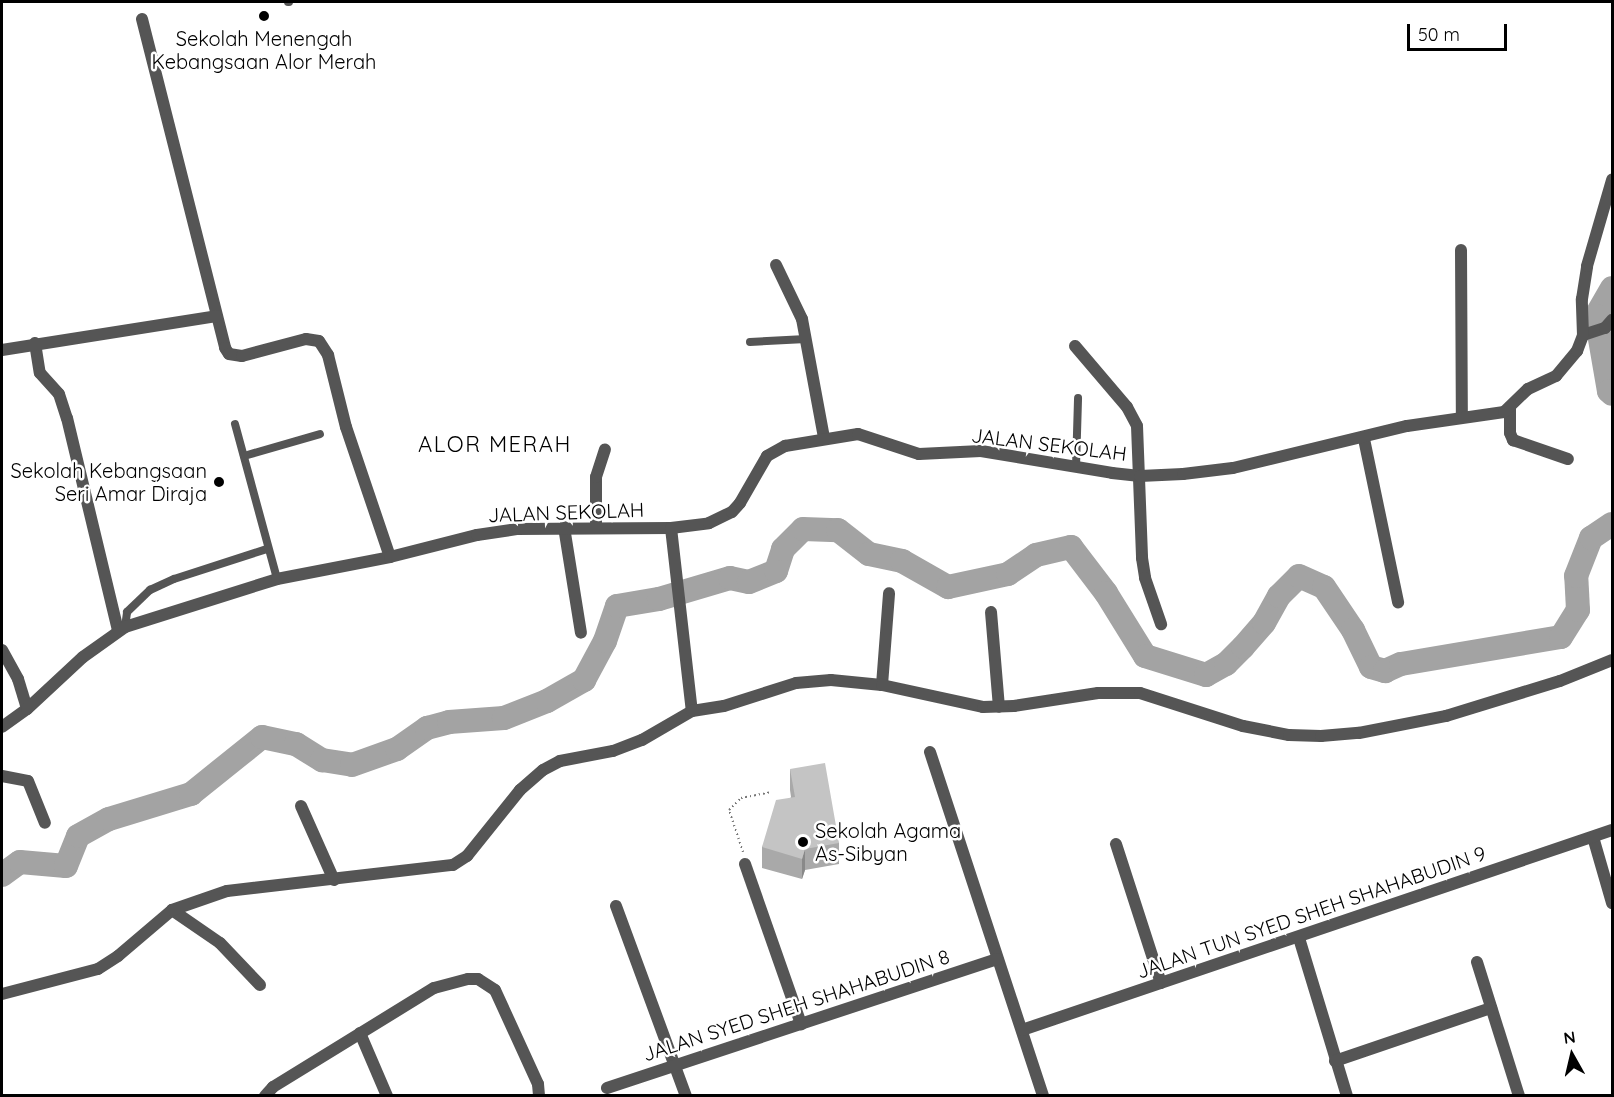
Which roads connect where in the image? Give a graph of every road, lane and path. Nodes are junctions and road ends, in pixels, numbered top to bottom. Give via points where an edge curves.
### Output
1 (142, 19) dead end
2 (1612, 180) edge
3 (1461, 250) dead end
4 (776, 265) dead end
5 (216, 316) junction
6 (1609, 324) edge
7 (1586, 334) junction
8 (806, 339) junction
9 (750, 342) dead end
10 (35, 343) junction
11 (1075, 346) dead end
12 (2, 350) edge
13 (1078, 398) dead end
14 (1510, 407) junction
15 (1462, 417) junction
16 (235, 424) dead end
17 (320, 434) dead end
18 (824, 438) junction
19 (1364, 438) junction
20 (605, 449) dead end
21 (244, 456) junction
22 (1568, 459) dead end
23 (1076, 467) junction
24 (1140, 476) junction
25 (564, 527) junction
26 (596, 527) junction
27 (671, 528) junction
28 (267, 549) junction
29 (390, 557) junction
30 (277, 579) junction
31 (889, 593) dead end
32 (1398, 602) dead end
33 (991, 612) dead end
34 (1161, 624) dead end
35 (121, 629) junction
36 (580, 633) dead end
37 (2, 650) edge
38 (1612, 660) edge
39 (882, 685) junction
40 (999, 707) junction
41 (27, 709) junction
42 (692, 711) junction
43 (2, 727) edge
44 (930, 752) dead end
45 (2, 776) edge
46 (771, 792) dead end
47 (301, 806) dead end
48 (45, 824) dead end
49 (1612, 830) edge
50 (1593, 837) junction
51 (1116, 844) dead end
52 (745, 864) joint
53 (334, 879) junction
54 (1612, 903) edge
55 (616, 906) dead end
56 (172, 910) junction
57 (1299, 938) junction
58 (997, 959) junction
59 (1477, 962) dead end
60 (1161, 983) junction
61 (260, 985) dead end
62 (2, 994) edge
63 (1491, 1008) junction
64 (801, 1024) junction
65 (1022, 1029) junction
66 (360, 1033) junction
67 (1335, 1061) junction
68 (676, 1065) junction
69 (607, 1088) dead end
70 (265, 1095) edge
71 (387, 1095) edge
72 (539, 1095) edge
73 (686, 1095) edge
74 (1043, 1095) edge
75 (1347, 1095) edge
76 (1519, 1095) edge

1 - 5 street
2 - 7 street, JALAN SEKOLAH via 1584,283
3 - 15 street
4 - 8 street via 799,308
5 - 10 street
5 - 29 street via 225,348 235,356 306,339 319,341 323,346
6 - 7 street
7 - 14 street, JALAN SEKOLAH via 1565,368 1549,381 1528,389
8 - 9 lane
8 - 18 street
10 - 12 street
10 - 35 street via 40,373 59,394 67,418
11 - 24 street via 1133,416 1139,439
13 - 23 lane
14 - 15 street, JALAN SEKOLAH via 1493,415
14 - 22 street via 1513,440
15 - 19 street, JALAN SEKOLAH
16 - 21 lane
17 - 21 lane
18 - 23 street, JALAN SEKOLAH via 858,434 911,453 981,451
18 - 27 street, JALAN SEKOLAH via 785,446 768,456 740,503 721,519
19 - 24 street, JALAN SEKOLAH via 1215,472
19 - 32 street
20 - 26 street via 596,477
21 - 28 lane
23 - 24 street, JALAN SEKOLAH
24 - 34 street via 1145,578
25 - 26 street, JALAN SEKOLAH
25 - 29 street, JALAN SEKOLAH via 477,535
25 - 36 street
26 - 27 street, JALAN SEKOLAH
27 - 42 street
28 - 30 lane
28 - 35 lane via 150,590 127,612
29 - 30 street, JALAN SEKOLAH
30 - 35 street, JALAN SEKOLAH
31 - 39 street
33 - 40 street
35 - 41 street, JALAN SEKOLAH via 83,657
37 - 41 street via 18,679
38 - 40 street via 1560,681 1446,716 1359,733 1289,735 1244,726 1140,693 1098,693
39 - 40 street
39 - 42 street via 809,680 724,706
41 - 43 street, JALAN SEKOLAH
42 - 53 street via 642,740 614,751 560,760 543,770 520,790 460,862
44 - 58 street
45 - 48 street via 28,781
46 - 52 path via 741,798 729,810
47 - 53 street
49 - 50 street, JALAN TUN SYED SHEH SHAHABUDIN 9
50 - 54 street
50 - 57 street, JALAN TUN SYED SHEH SHAHABUDIN 9
51 - 60 street
52 - 64 street
53 - 56 street via 227,891
55 - 68 street
56 - 61 street via 220,943
56 - 62 street via 98,969
57 - 60 street, JALAN TUN SYED SHEH SHAHABUDIN 9
57 - 67 street
58 - 64 street, JALAN SYED SHEH SHAHABUDIN 8
58 - 65 street
59 - 63 street
60 - 65 street, JALAN TUN SYED SHEH SHAHABUDIN 9
63 - 67 street
63 - 76 street
64 - 68 street, JALAN SYED SHEH SHAHABUDIN 8
65 - 74 street
66 - 70 street
66 - 71 street
66 - 72 street via 434,988 478,979 495,990 538,1084
67 - 75 street
68 - 69 street, JALAN SYED SHEH SHAHABUDIN 8
68 - 73 street

